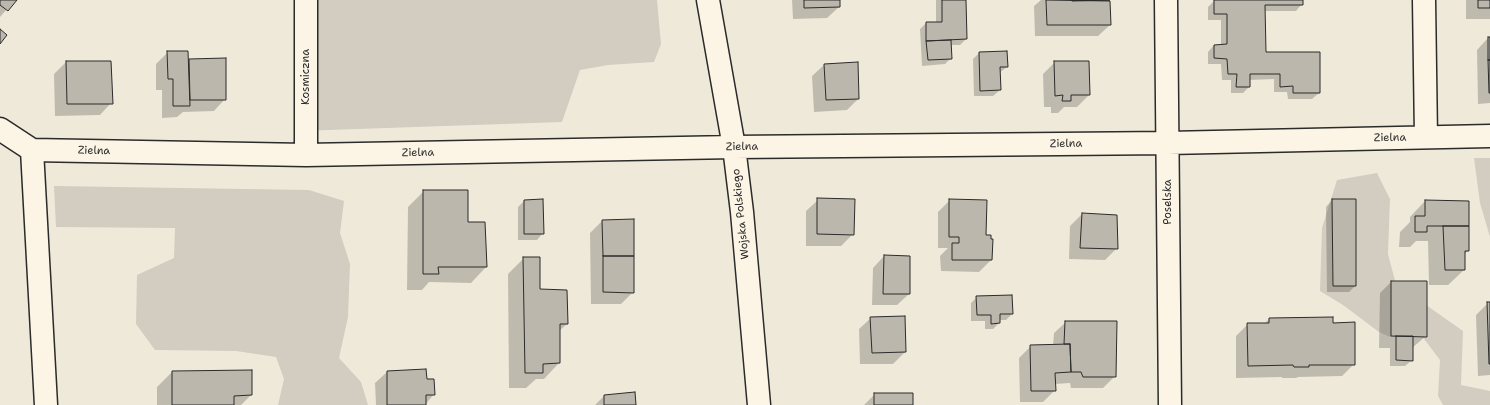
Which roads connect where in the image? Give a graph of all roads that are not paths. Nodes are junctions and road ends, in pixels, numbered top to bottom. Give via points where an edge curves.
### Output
1 (306, 0) edge
2 (708, 0) edge
3 (1166, 0) edge
4 (1424, 0) edge
5 (0, 129) edge
6 (1490, 136) edge
7 (1426, 137) junction
8 (1168, 143) junction
9 (734, 147) junction
10 (32, 150) junction
11 (306, 155) junction
12 (46, 405) edge
13 (759, 405) edge
14 (1170, 405) edge

1 - 11 street, Kosmiczna
2 - 9 street, Wojska Polskiego
3 - 8 street, Poselska
4 - 7 street
5 - 10 street
6 - 7 street, Zielna
7 - 8 street, Zielna
8 - 9 street, Zielna
8 - 14 street, Poselska
9 - 11 street, Zielna
9 - 13 street, Wojska Polskiego
10 - 11 street, Zielna
10 - 12 street

